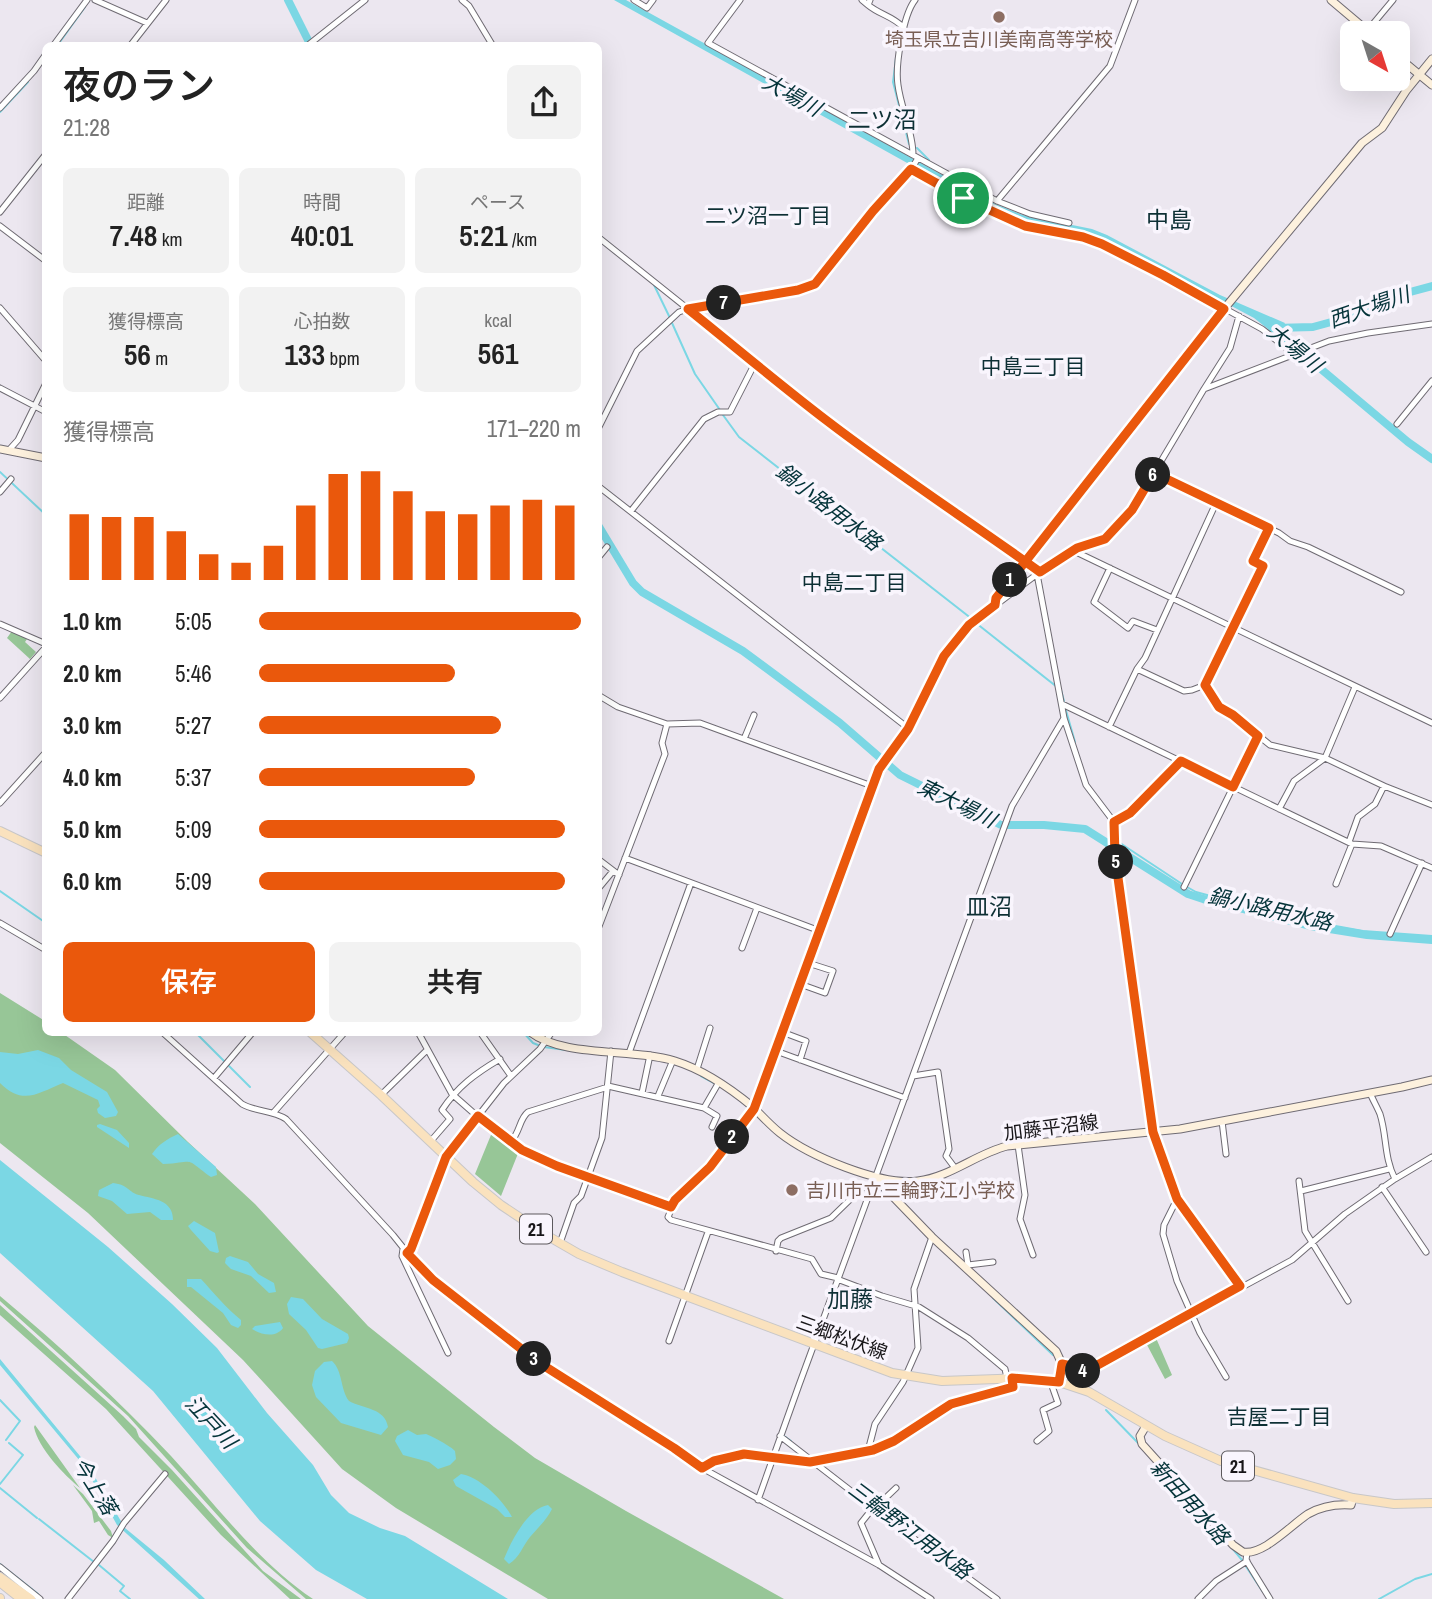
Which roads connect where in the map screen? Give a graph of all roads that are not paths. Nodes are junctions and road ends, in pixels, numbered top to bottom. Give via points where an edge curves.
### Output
1 (87, 0) edge
2 (95, 0) edge
3 (166, 0) edge
4 (365, 0) edge
5 (462, 0) edge
6 (634, 0) edge
7 (653, 0) edge
8 (740, 0) edge
9 (862, 0) edge
10 (915, 0) edge
11 (1135, 0) edge
12 (1331, 0) edge
13 (1393, 0) edge
14 (869, 3) edge
15 (1356, 21) edge
16 (1377, 21) edge
17 (148, 23) junction
18 (902, 27) junction
19 (56, 42) edge
20 (133, 42) edge
21 (312, 42) edge
22 (492, 42) edge
23 (1432, 59) edge
24 (42, 60) edge
25 (1410, 67) edge
26 (1419, 75) junction
27 (1432, 85) edge
28 (0, 108) edge
29 (916, 157) junction
30 (42, 159) edge
31 (912, 169) junction
32 (997, 201) junction
33 (0, 212) edge
34 (1069, 223) dead end
35 (0, 226) edge
36 (602, 240) edge
37 (42, 258) edge
38 (0, 308) edge
39 (1224, 308) junction
40 (688, 309) junction
41 (1239, 316) junction
42 (1432, 324) edge
43 (1294, 354) junction
44 (42, 356) edge
45 (755, 363) junction
46 (1432, 381) edge
47 (0, 388) edge
48 (1205, 389) junction
49 (42, 390) edge
50 (33, 405) junction
51 (42, 410) edge
52 (602, 421) edge
53 (1397, 424) dead end
54 (4, 450) edge
55 (42, 457) edge
56 (1154, 473) junction
57 (10, 481) dead end
58 (602, 489) edge
59 (0, 492) edge
60 (1216, 503) junction
61 (631, 511) junction
62 (1269, 528) junction
63 (607, 547) dead end
64 (1074, 551) junction
65 (602, 553) edge
66 (1025, 562) junction
67 (1110, 568) junction
68 (1039, 573) junction
69 (1401, 592) dead end
70 (1171, 597) junction
71 (995, 605) junction
72 (0, 624) edge
73 (1234, 628) junction
74 (1157, 631) junction
75 (42, 644) edge
76 (42, 651) edge
77 (1137, 669) junction
78 (1205, 685) junction
79 (1355, 687) junction
80 (0, 698) edge
81 (602, 698) edge
82 (1062, 705) junction
83 (754, 715) dead end
84 (1065, 718) junction
85 (1432, 723) edge
86 (667, 724) junction
87 (1109, 727) junction
88 (908, 729) junction
89 (1258, 736) junction
90 (744, 739) junction
91 (42, 756) edge
92 (1325, 758) junction
93 (1181, 761) junction
94 (872, 786) junction
95 (1384, 786) junction
96 (1233, 787) junction
97 (0, 803) edge
98 (1432, 805) edge
99 (1279, 809) junction
100 (1114, 822) junction
101 (0, 831) edge
102 (1350, 843) junction
103 (42, 851) edge
104 (625, 858) junction
105 (602, 862) edge
106 (1422, 863) junction
107 (1432, 868) edge
108 (616, 873) junction
109 (691, 883) junction
110 (1336, 884) dead end
111 (602, 885) edge
112 (1184, 887) dead end
113 (757, 908) junction
114 (602, 917) edge
115 (0, 923) edge
116 (820, 931) junction
117 (1390, 934) dead end
118 (42, 948) edge
119 (742, 948) dead end
120 (808, 962) junction
121 (800, 984) junction
122 (710, 1028) dead end
123 (782, 1032) junction
124 (167, 1036) edge
125 (250, 1036) edge
126 (314, 1036) edge
127 (342, 1036) edge
128 (420, 1036) edge
129 (483, 1036) edge
130 (534, 1036) edge
131 (549, 1036) edge
132 (543, 1045) junction
133 (330, 1050) junction
134 (427, 1050) junction
135 (776, 1051) junction
136 (611, 1054) junction
137 (631, 1055) junction
138 (650, 1058) junction
139 (500, 1059) junction
140 (800, 1060) junction
141 (672, 1063) junction
142 (697, 1069) junction
143 (511, 1076) junction
144 (913, 1076) junction
145 (214, 1078) junction
146 (1432, 1080) edge
147 (717, 1084) junction
148 (608, 1086) junction
149 (642, 1093) junction
150 (452, 1094) junction
151 (1370, 1094) junction
152 (381, 1095) junction
153 (658, 1097) junction
154 (905, 1098) junction
155 (704, 1108) junction
156 (752, 1111) junction
157 (274, 1112) junction
158 (477, 1116) junction
159 (1222, 1122) junction
160 (712, 1127) dead end
161 (1153, 1132) junction
162 (511, 1141) junction
163 (430, 1142) junction
164 (1018, 1145) junction
165 (1226, 1154) dead end
166 (446, 1157) junction
167 (1432, 1157) edge
168 (955, 1168) junction
169 (1390, 1169) junction
170 (589, 1177) junction
171 (875, 1178) junction
172 (1395, 1179) junction
173 (1299, 1181) dead end
174 (1382, 1187) junction
175 (871, 1189) junction
176 (1301, 1191) junction
177 (1177, 1199) junction
178 (671, 1207) junction
179 (708, 1232) junction
180 (932, 1237) junction
181 (560, 1243) junction
182 (1312, 1244) junction
183 (405, 1251) junction
184 (776, 1251) junction
185 (966, 1252) dead end
186 (1426, 1252) dead end
187 (1033, 1255) dead end
188 (993, 1262) dead end
189 (967, 1266) junction
190 (838, 1279) junction
191 (1240, 1286) junction
192 (686, 1296) junction
193 (1348, 1301) dead end
194 (916, 1306) junction
195 (1192, 1313) junction
196 (669, 1341) dead end
197 (814, 1343) junction
198 (448, 1353) dead end
199 (1062, 1364) junction
200 (905, 1376) junction
201 (1226, 1377) dead end
202 (978, 1380) junction
203 (1056, 1381) junction
204 (1012, 1383) junction
205 (979, 1396) junction
206 (1146, 1426) junction
207 (780, 1437) junction
208 (1037, 1441) dead end
209 (868, 1451) junction
210 (774, 1456) junction
211 (810, 1462) junction
212 (702, 1468) junction
213 (165, 1474) dead end
214 (896, 1489) dead end
215 (1353, 1498) junction
216 (758, 1500) junction
217 (1432, 1503) edge
218 (873, 1509) junction
219 (1245, 1559) junction
220 (879, 1565) junction
221 (0, 1567) edge
222 (0, 1577) edge
223 (0, 1582) edge
224 (21, 1599) edge
225 (31, 1599) edge
226 (40, 1599) edge
227 (68, 1599) edge
228 (931, 1599) edge
229 (997, 1599) edge
230 (1198, 1599) edge
231 (1270, 1599) edge

1 - 19 street
2 - 17 street
3 - 17 street
4 - 21 street
5 - 22 street
6 - 7 street via 647,8
8 - 29 street via 708,43
9 - 14 street
10 - 18 street
11 - 32 street via 1110,65
12 - 15 street
13 - 16 street
14 - 18 street
17 - 20 street
18 - 29 street via 897,81
23 - 26 street
24 - 28 street
25 - 26 street
26 - 27 street
26 - 39 street via 1382,128 1362,143
29 - 31 street
29 - 32 street
30 - 33 street
31 - 39 street via 1012,221 1102,244
31 - 40 street via 815,284
32 - 34 street
35 - 37 street
36 - 40 street
38 - 44 street
39 - 41 street
39 - 66 street
40 - 45 street
40 - 52 street via 637,351
41 - 43 street
41 - 48 street via 1230,348
42 - 43 street via 1329,341
43 - 48 street
45 - 61 street via 730,412 704,419
45 - 66 street
46 - 53 street
47 - 50 street
48 - 56 street
49 - 50 street
50 - 51 street
50 - 54 street via 18,440
54 - 55 street
56 - 60 street
56 - 64 street via 1132,510 1105,539
57 - 59 street
58 - 61 street
60 - 62 street
60 - 70 street
61 - 88 street
62 - 69 street
62 - 73 street via 1253,561 1263,566
63 - 65 street
64 - 67 street
64 - 68 street
66 - 68 street
66 - 71 street
67 - 70 street
67 - 74 street via 1094,602 1128,628 1133,621
68 - 71 street
68 - 82 street
70 - 73 street
70 - 74 street
71 - 88 street via 969,625 944,656
72 - 75 street
73 - 78 street
73 - 79 street
74 - 77 street
76 - 80 street
77 - 78 street via 1184,691
77 - 87 street
78 - 89 street via 1219,707
79 - 85 street
79 - 92 street
81 - 86 street via 618,708
82 - 84 street
82 - 87 street
83 - 90 street
84 - 100 street via 1086,785
84 - 144 street via 1015,799
86 - 90 street via 701,723
86 - 104 street via 664,754
87 - 93 street
88 - 94 street
89 - 92 street via 1270,746
89 - 96 street
90 - 94 street
91 - 97 street
92 - 95 street
92 - 99 street via 1294,781
93 - 96 street
93 - 100 street via 1130,813
94 - 116 street
95 - 98 street
95 - 102 street via 1376,804 1358,817
96 - 99 street
96 - 112 street
99 - 102 street
100 - 161 street
101 - 103 main road
102 - 106 street via 1381,845
102 - 110 street
104 - 108 street
104 - 109 street
105 - 108 street
106 - 107 street
106 - 117 street
108 - 111 street
108 - 114 street
109 - 113 street
109 - 137 street
113 - 116 street
113 - 119 street
115 - 118 street
116 - 120 street
120 - 121 street
120 - 121 street via 833,971 825,993
121 - 123 street
122 - 142 street
123 - 135 street
123 - 140 street via 806,1041
124 - 145 street
125 - 145 street
126 - 133 main road, 三郷松伏線 / 21
127 - 133 street
128 - 134 street
129 - 139 street
130 - 132 street
131 - 132 street
132 - 136 street
132 - 143 street
133 - 152 main road, 三郷松伏線 / 21
133 - 157 street
134 - 150 street
134 - 152 street
135 - 140 street
135 - 156 street
136 - 137 street
136 - 148 street
137 - 138 street
138 - 141 street
138 - 149 street
139 - 143 street
139 - 150 street
140 - 154 street
141 - 142 street
141 - 153 street
142 - 147 street
143 - 158 street
144 - 154 street
144 - 168 street via 938,1072 949,1149 946,1156
145 - 157 street via 247,1107
146 - 151 street, 加藤平沼線
147 - 155 street
147 - 156 street
148 - 149 street
148 - 162 street via 528,1112
148 - 170 street via 602,1138
149 - 153 street
150 - 158 street
150 - 163 street via 442,1110 450,1119
151 - 159 street, 加藤平沼線
151 - 169 street via 1380,1113
152 - 163 main road, 三郷松伏線 / 21
153 - 155 street
154 - 171 street
155 - 160 street via 716,1116
156 - 171 street via 793,1143
156 - 178 street via 710,1167
157 - 183 street via 286,1119
158 - 162 street
158 - 166 street
159 - 161 street, 加藤平沼線
159 - 165 street
161 - 164 street, 加藤平沼線
161 - 177 street
162 - 170 street via 522,1150
163 - 166 main road, 三郷松伏線 / 21
164 - 168 street, 加藤平沼線 via 988,1151
164 - 187 street via 1025,1195 1020,1219
166 - 181 main road, 三郷松伏線 / 21 via 501,1205
166 - 183 street via 411,1249
167 - 172 street
168 - 171 street, 加藤平沼線 via 914,1182
169 - 172 street
169 - 176 street
170 - 178 street
170 - 181 street
171 - 175 street
171 - 180 street
172 - 174 street
173 - 176 street
174 - 182 street
174 - 186 street
175 - 184 street via 863,1187 831,1218 781,1238
175 - 190 street
176 - 182 street via 1305,1231
177 - 191 street
177 - 195 street via 1163,1234
178 - 179 street via 671,1220
179 - 184 street
179 - 192 street
180 - 189 street
180 - 194 street via 915,1283
181 - 192 main road, 三郷松伏線 / 21
182 - 191 street via 1292,1260
182 - 193 street
183 - 198 street via 402,1256
183 - 212 street via 433,1280 538,1362
184 - 190 street via 812,1259 821,1274
185 - 189 street
188 - 189 street
189 - 199 street via 1056,1351
190 - 194 street
190 - 197 street
191 - 195 street
192 - 196 street
192 - 197 main road, 三郷松伏線 / 21
194 - 200 street via 918,1348
194 - 204 street via 968,1338 1005,1369
195 - 199 street via 1079,1373
195 - 201 street
197 - 200 main road, 三郷松伏線 / 21
197 - 207 street
199 - 203 street
200 - 202 main road, 三郷松伏線 / 21
200 - 209 street via 876,1424
202 - 204 main road, 三郷松伏線 / 21
202 - 205 street
203 - 204 main road, 三郷松伏線 / 21
203 - 206 main road, 三郷松伏線 / 21 via 1089,1392
203 - 208 street via 1052,1386 1058,1404 1043,1410 1049,1431
204 - 205 street
205 - 209 street via 951,1404 894,1441
206 - 215 main road, 三郷松伏線 / 21 via 1221,1461
206 - 219 street via 1140,1436 1142,1444
207 - 210 street
207 - 211 street
209 - 211 street
210 - 211 street
210 - 212 street via 744,1454
210 - 216 street
211 - 218 street
212 - 216 street
213 - 227 street
214 - 218 street
215 - 217 main road, 三郷松伏線 / 21
215 - 219 street via 1351,1504 1310,1513
216 - 220 street
218 - 220 street via 861,1523
218 - 229 street
219 - 230 street
219 - 231 street
220 - 228 street
221 - 226 street
222 - 225 main road
223 - 224 main road

